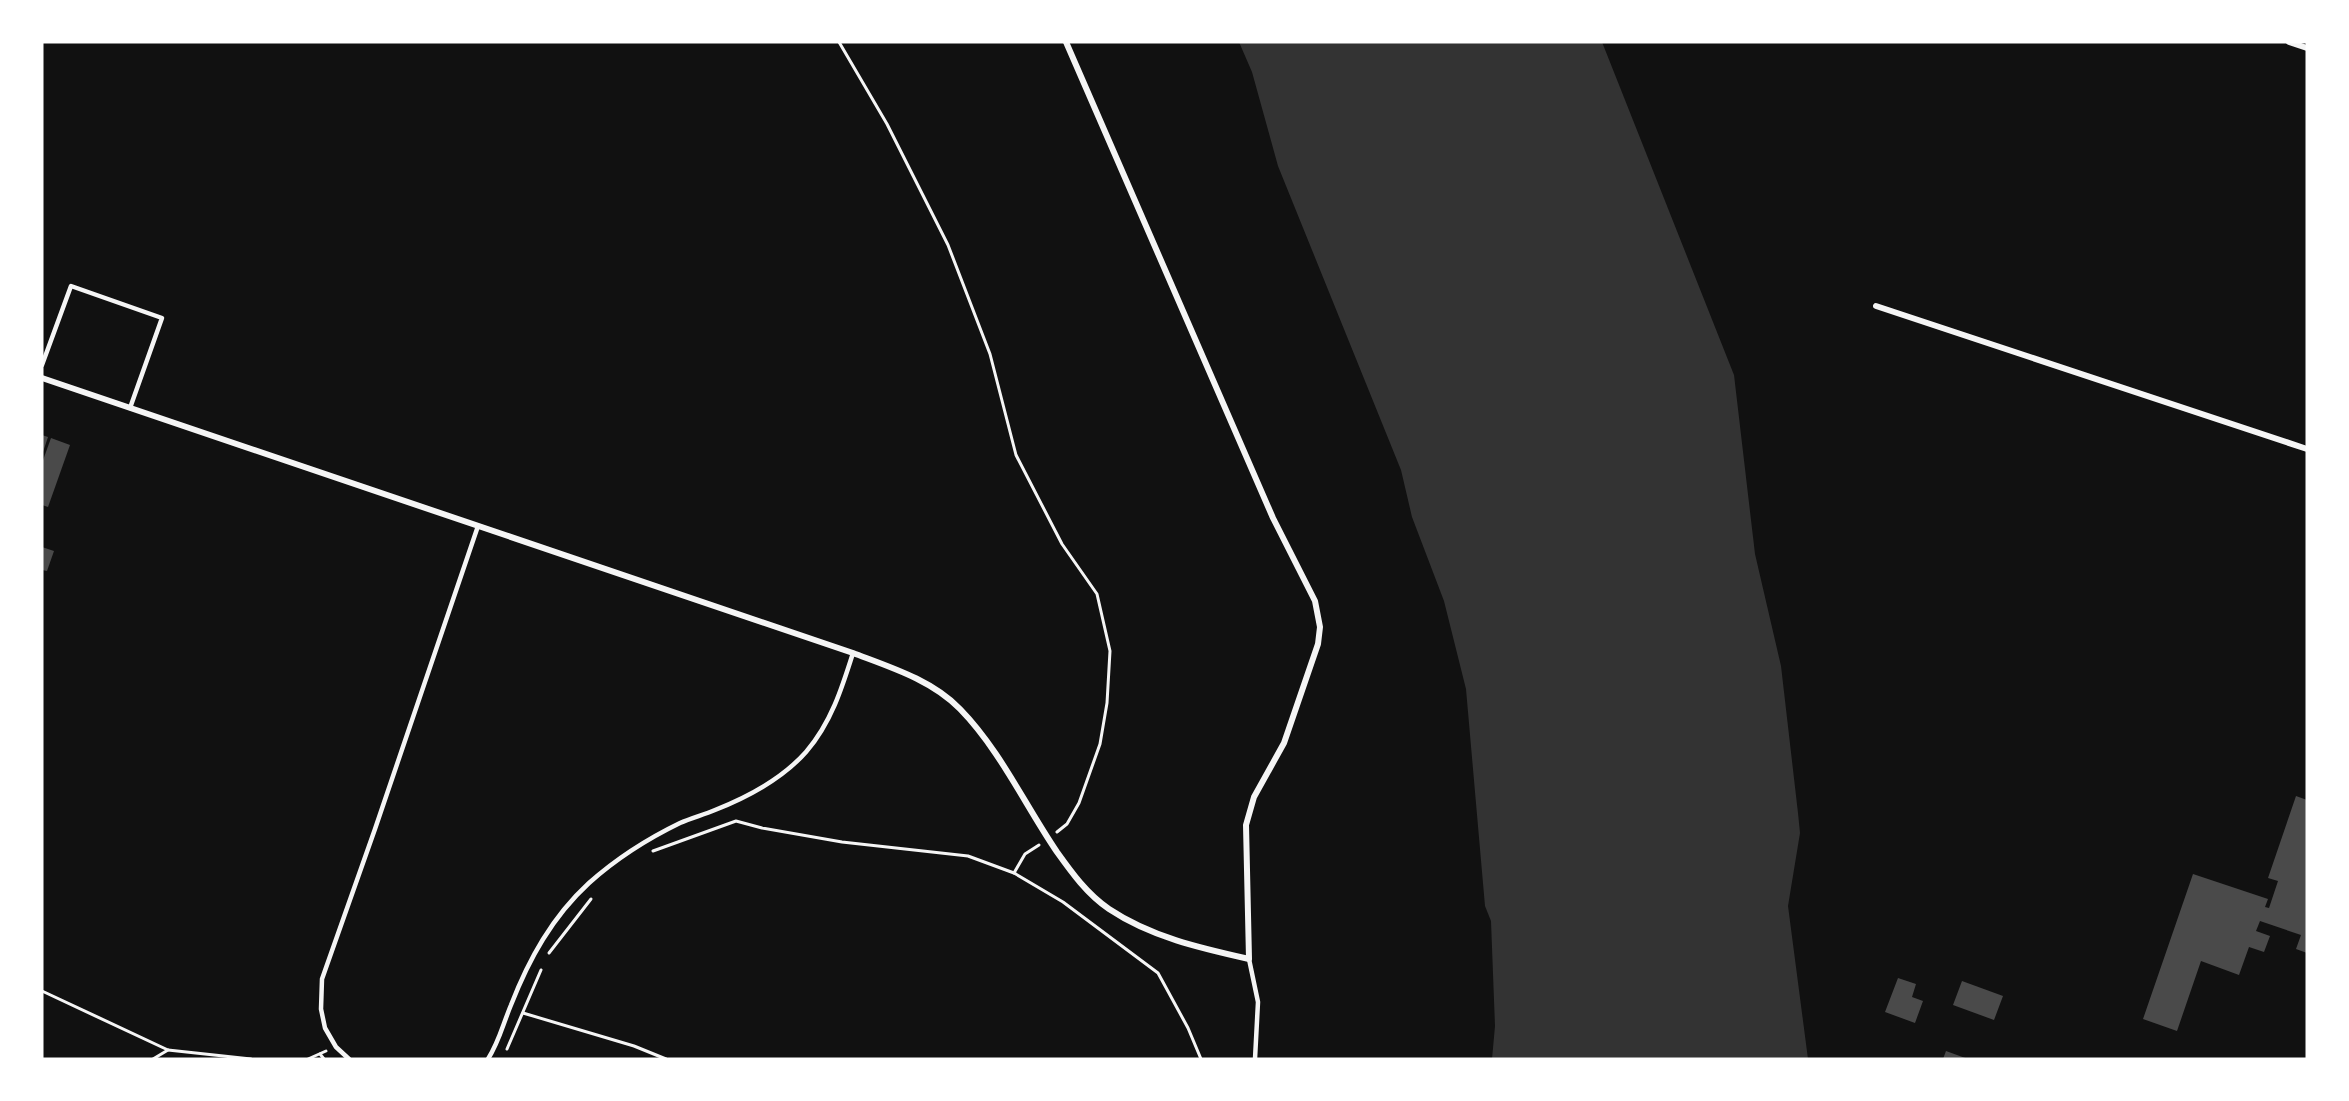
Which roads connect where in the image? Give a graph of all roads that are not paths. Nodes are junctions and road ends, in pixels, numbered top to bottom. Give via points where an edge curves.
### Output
1 (1066, 42) edge
2 (2289, 42) edge
3 (2307, 48) edge
4 (1876, 306) dead end
5 (42, 365) edge
6 (42, 378) edge
7 (130, 408) junction
8 (2307, 449) edge
9 (478, 526) junction
10 (853, 653) junction
11 (1249, 959) junction
12 (349, 1059) edge
13 (488, 1059) edge
14 (1255, 1059) edge

1 - 11 street via 1273,518 1315,601 1320,627 1318,644 1284,743 1254,797 1246,825
2 - 3 street
4 - 8 street
5 - 7 lane via 71,286 162,318
6 - 7 street
7 - 9 street
9 - 10 street
9 - 12 lane via 322,979 325,1028
10 - 11 street via 906,673 959,708 981,733 1078,882 1108,908 1184,944
10 - 13 lane via 840,695 806,752 754,793 646,841 618,858 588,884 554,922 534,953
11 - 14 lane via 1257,1002

